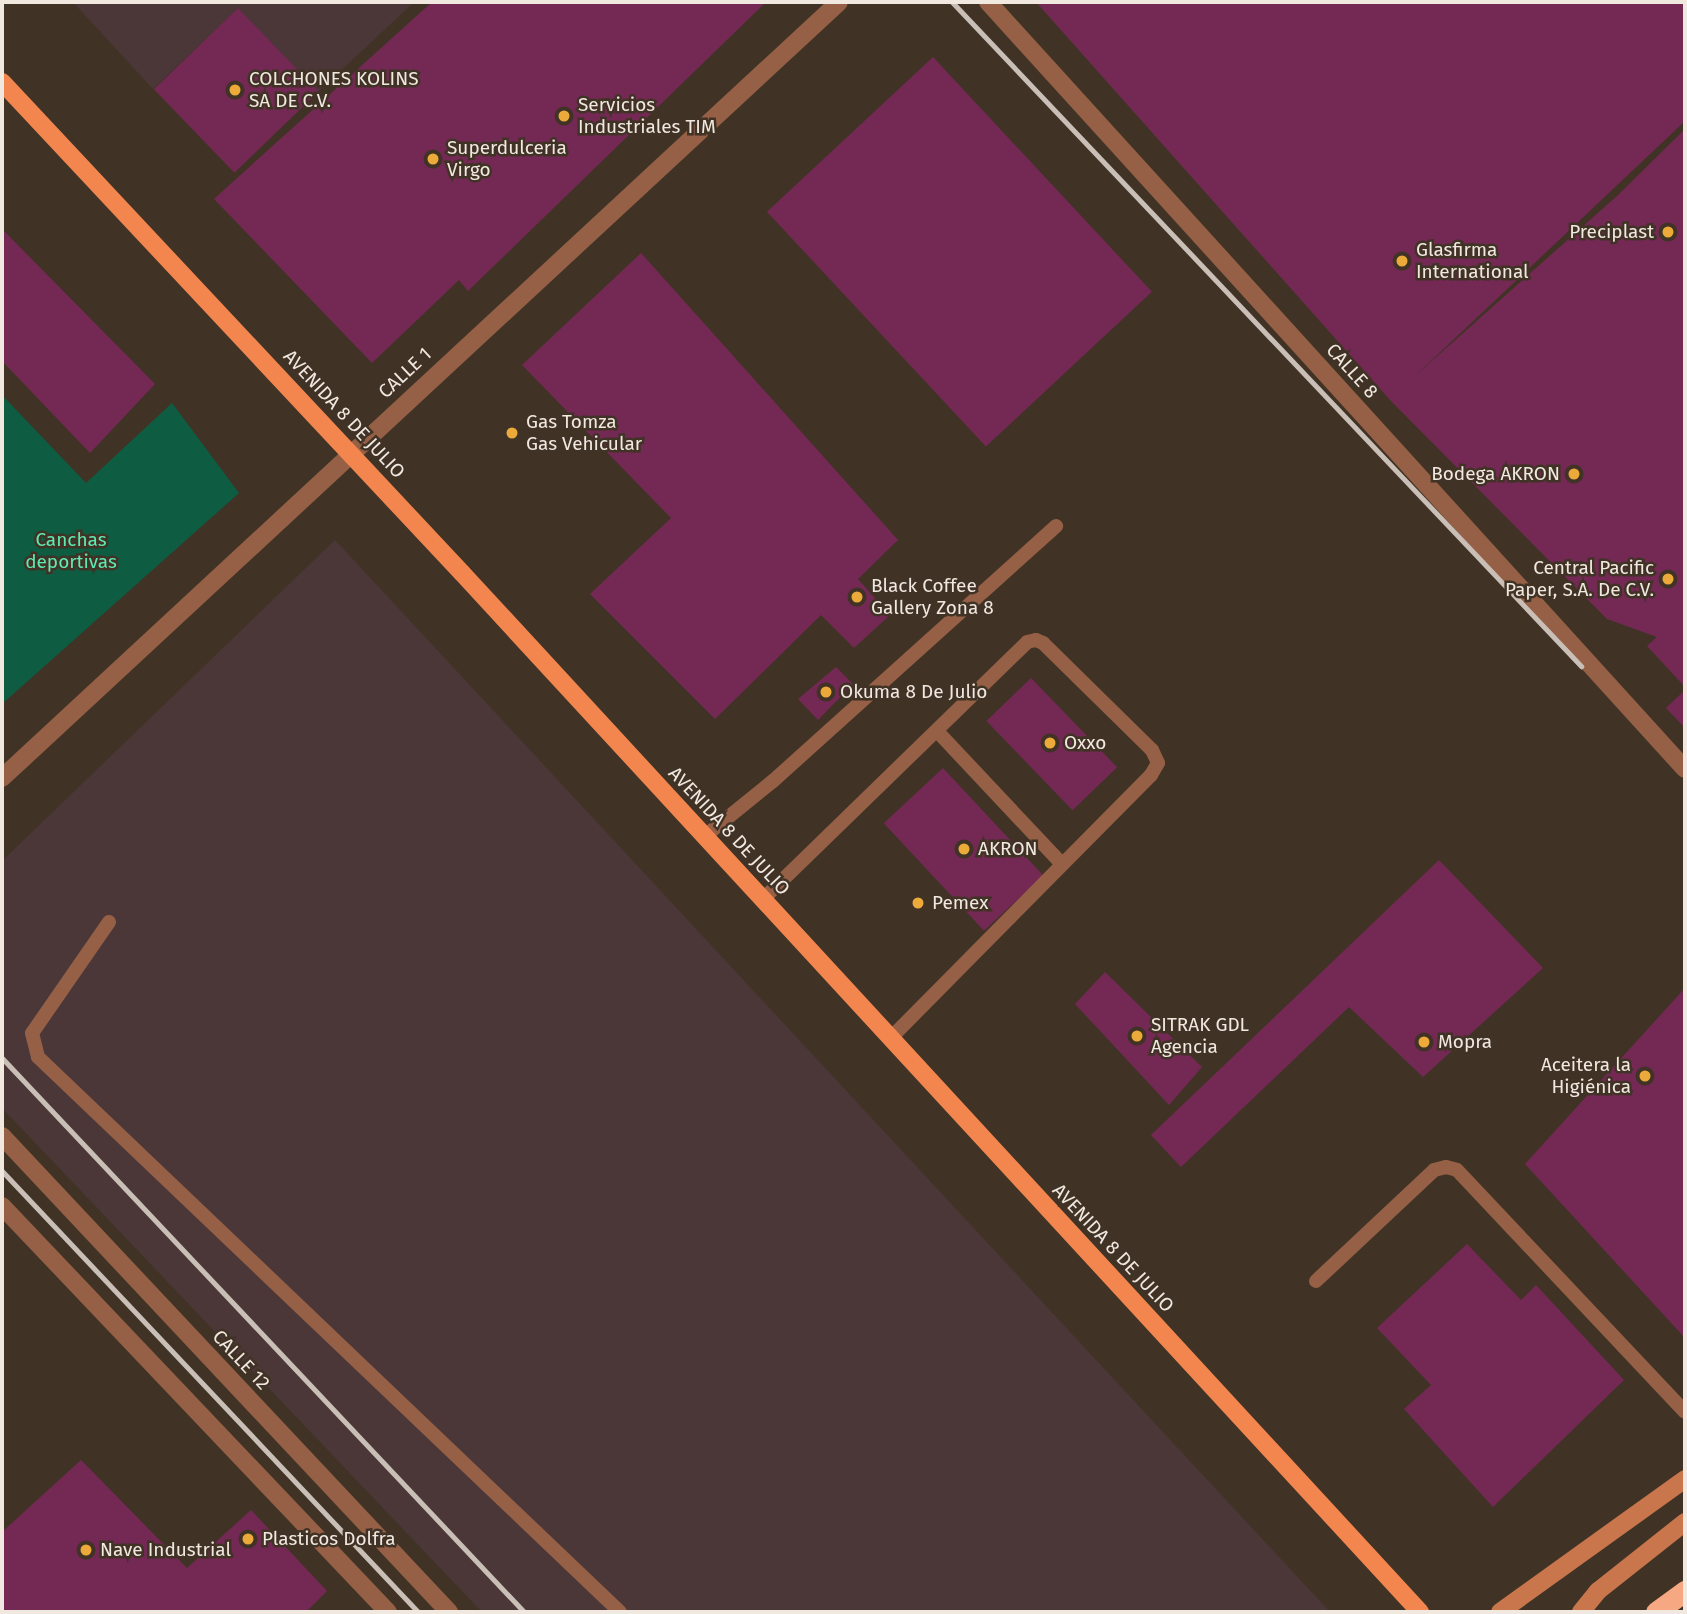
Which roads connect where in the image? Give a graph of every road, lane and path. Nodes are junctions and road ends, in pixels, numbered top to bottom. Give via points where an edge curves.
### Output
1 (839, 2) edge
2 (988, 2) edge
3 (2, 82) edge
4 (351, 452) junction
5 (1056, 526) dead end
6 (937, 731) junction
7 (1685, 769) edge
8 (2, 778) edge
9 (705, 836) junction
10 (1062, 864) junction
11 (763, 899) junction
12 (109, 922) dead end
13 (891, 1038) junction
14 (2, 1136) edge
15 (2, 1206) edge
16 (1316, 1281) dead end
17 (1685, 1412) edge
18 (1685, 1479) edge
19 (1685, 1522) edge
20 (1685, 1591) edge
21 (1657, 1611) edge
22 (388, 1612) edge
23 (449, 1612) edge
24 (620, 1612) edge
25 (1420, 1612) edge
26 (1500, 1612) edge
27 (1581, 1612) edge

1 - 4 street, CALLE 1
2 - 7 street, CALLE 8
3 - 4 main road, AVENIDA 8 DE JULIO
4 - 8 street, CALLE 1
4 - 9 main road, AVENIDA 8 DE JULIO
5 - 9 lane via 773,781
6 - 10 lane
6 - 10 lane via 1020,646 1036,640 1152,750 1158,763 1155,770
6 - 11 lane
9 - 11 main road, AVENIDA 8 DE JULIO
10 - 13 lane
11 - 13 main road, AVENIDA 8 DE JULIO
12 - 24 lane via 32,1034 38,1057
13 - 25 main road, AVENIDA 8 DE JULIO
14 - 23 street, CALLE 12
15 - 22 street
16 - 17 lane via 1434,1170 1457,1170
18 - 26 main road
19 - 27 main road via 1598,1591
20 - 21 highway

